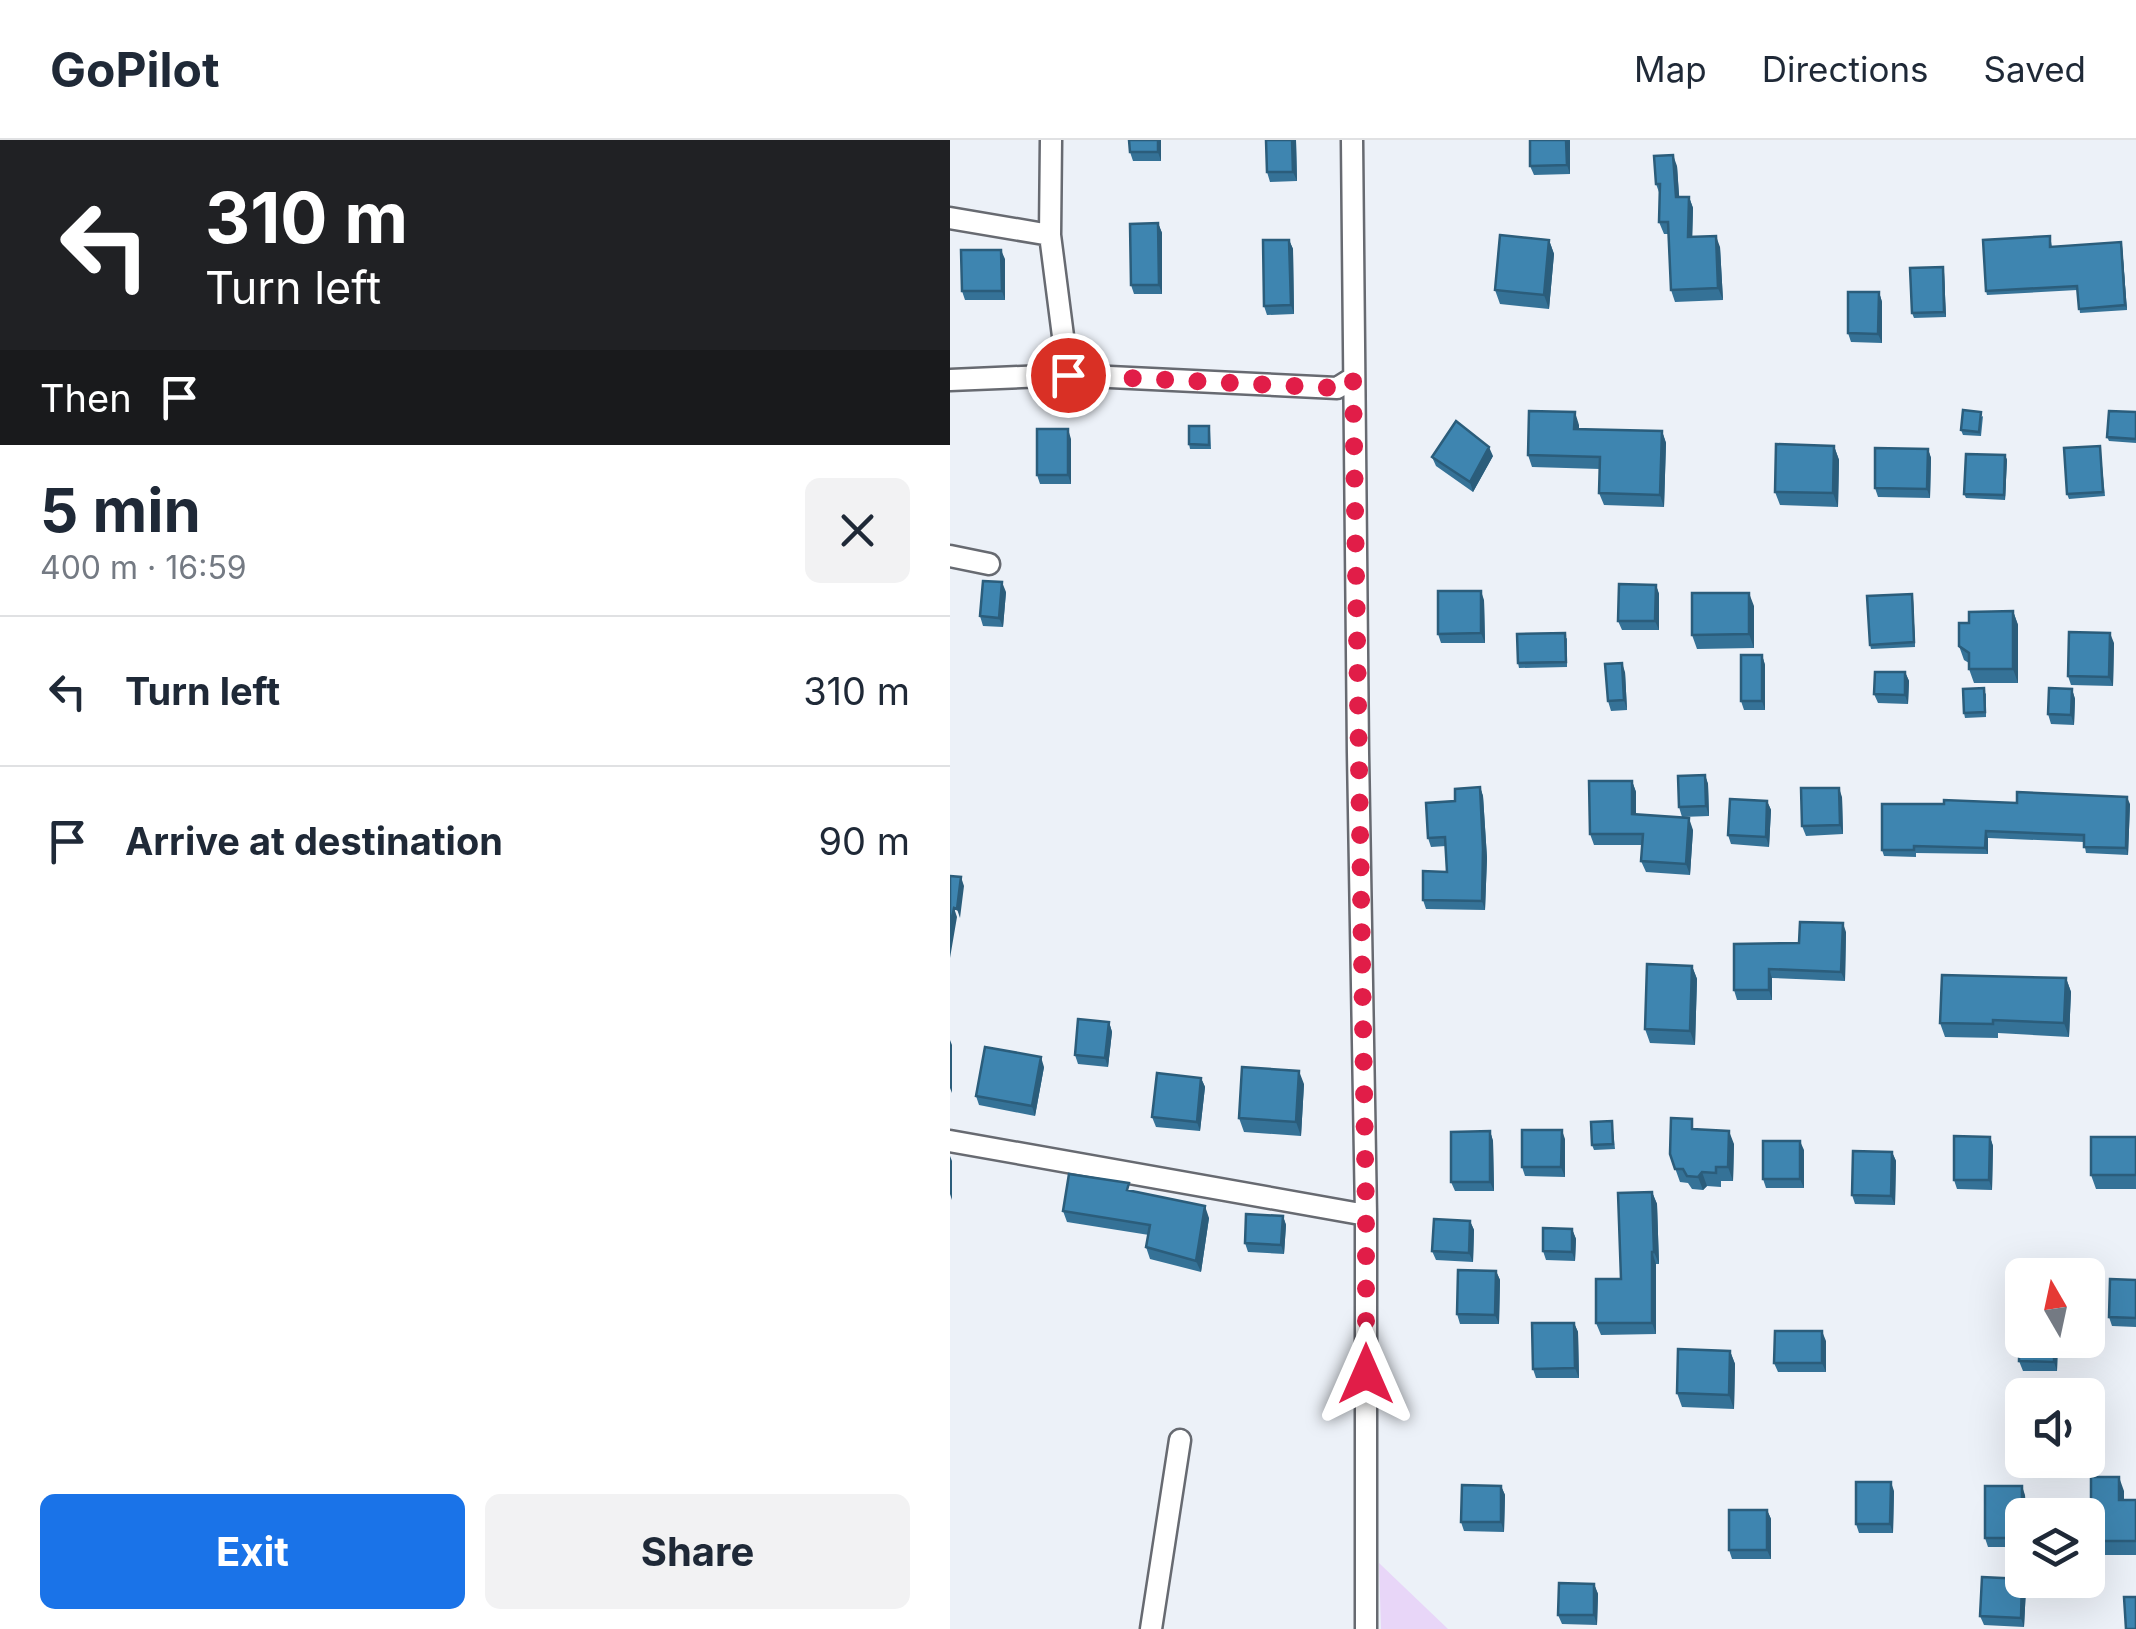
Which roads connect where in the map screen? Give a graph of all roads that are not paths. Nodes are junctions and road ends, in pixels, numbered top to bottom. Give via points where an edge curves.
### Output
1 (1051, 140) edge
2 (1352, 140) edge
3 (950, 218) edge
4 (1050, 235) junction
5 (1068, 375) junction
6 (1353, 378) junction
7 (950, 380) edge
8 (950, 556) edge
9 (989, 564) dead end
10 (950, 1141) edge
11 (1366, 1216) junction
12 (1180, 1440) dead end
13 (1150, 1629) edge
14 (1366, 1629) edge

1 - 4 street
2 - 6 street
3 - 4 street
4 - 5 street
5 - 6 street via 1337,388
5 - 7 street
6 - 11 street
8 - 9 street
10 - 11 street
11 - 14 street
12 - 13 street

